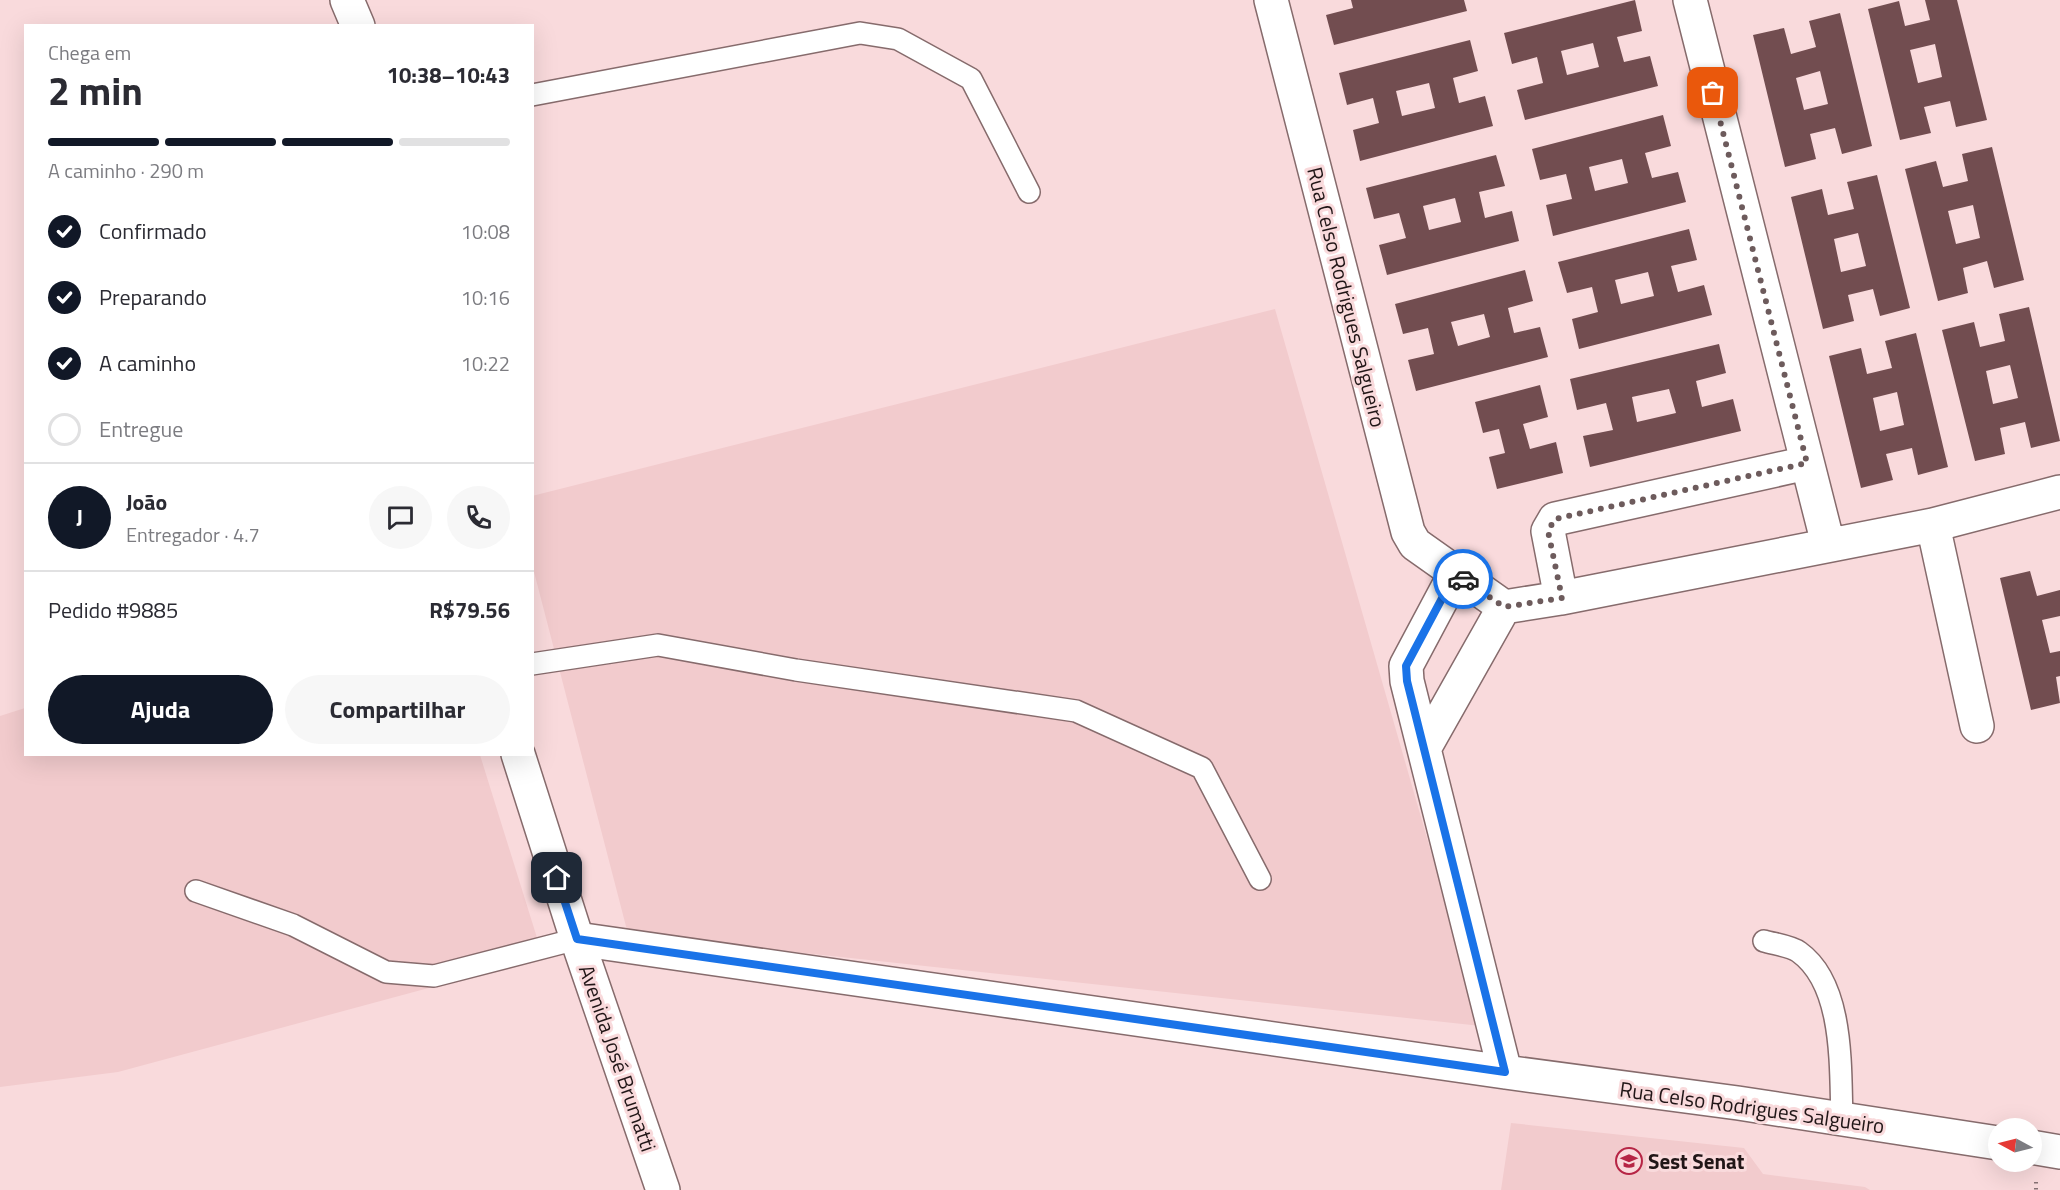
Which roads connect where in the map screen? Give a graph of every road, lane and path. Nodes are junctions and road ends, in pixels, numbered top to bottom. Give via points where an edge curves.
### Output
1 (347, 0) edge
2 (1271, 0) edge
3 (1690, 0) edge
4 (357, 24) edge
5 (534, 95) edge
6 (1029, 192) dead end
7 (1807, 463) junction
8 (2060, 492) edge
9 (1933, 525) junction
10 (1828, 544) junction
11 (1455, 574) junction
12 (1562, 598) junction
13 (1504, 607) junction
14 (534, 664) edge
15 (1977, 726) dead end
16 (1425, 747) junction
17 (519, 756) edge
18 (1260, 879) dead end
19 (196, 891) dead end
20 (577, 939) junction
21 (1764, 941) dead end
22 (1505, 1072) junction
23 (1842, 1120) junction
24 (1988, 1142) edge
25 (2042, 1150) edge
26 (2060, 1152) edge
27 (663, 1190) edge

1 - 4 street
2 - 11 street, Rua Celso Rodrigues Salgueiro via 1408,532 1415,544
3 - 7 street
5 - 6 lane via 860,33 898,39 971,79
7 - 10 street
7 - 12 street via 1555,519 1548,531
8 - 9 street
9 - 10 street
9 - 15 street
10 - 12 street
11 - 13 street, Rua Celso Rodrigues Salgueiro
11 - 16 street via 1406,666
12 - 13 street
13 - 16 street
14 - 18 lane via 658,645 796,670 1076,711 1202,768
16 - 22 street
17 - 20 street, Avenida José Brumatti
19 - 20 lane via 293,925 386,972 434,976
20 - 22 street, Rua Celso Rodrigues Salgueiro
20 - 27 street, Avenida José Brumatti
21 - 23 lane via 1799,951 1825,981 1839,1040
22 - 23 street, Rua Celso Rodrigues Salgueiro
23 - 24 street, Rua Celso Rodrigues Salgueiro
25 - 26 street

